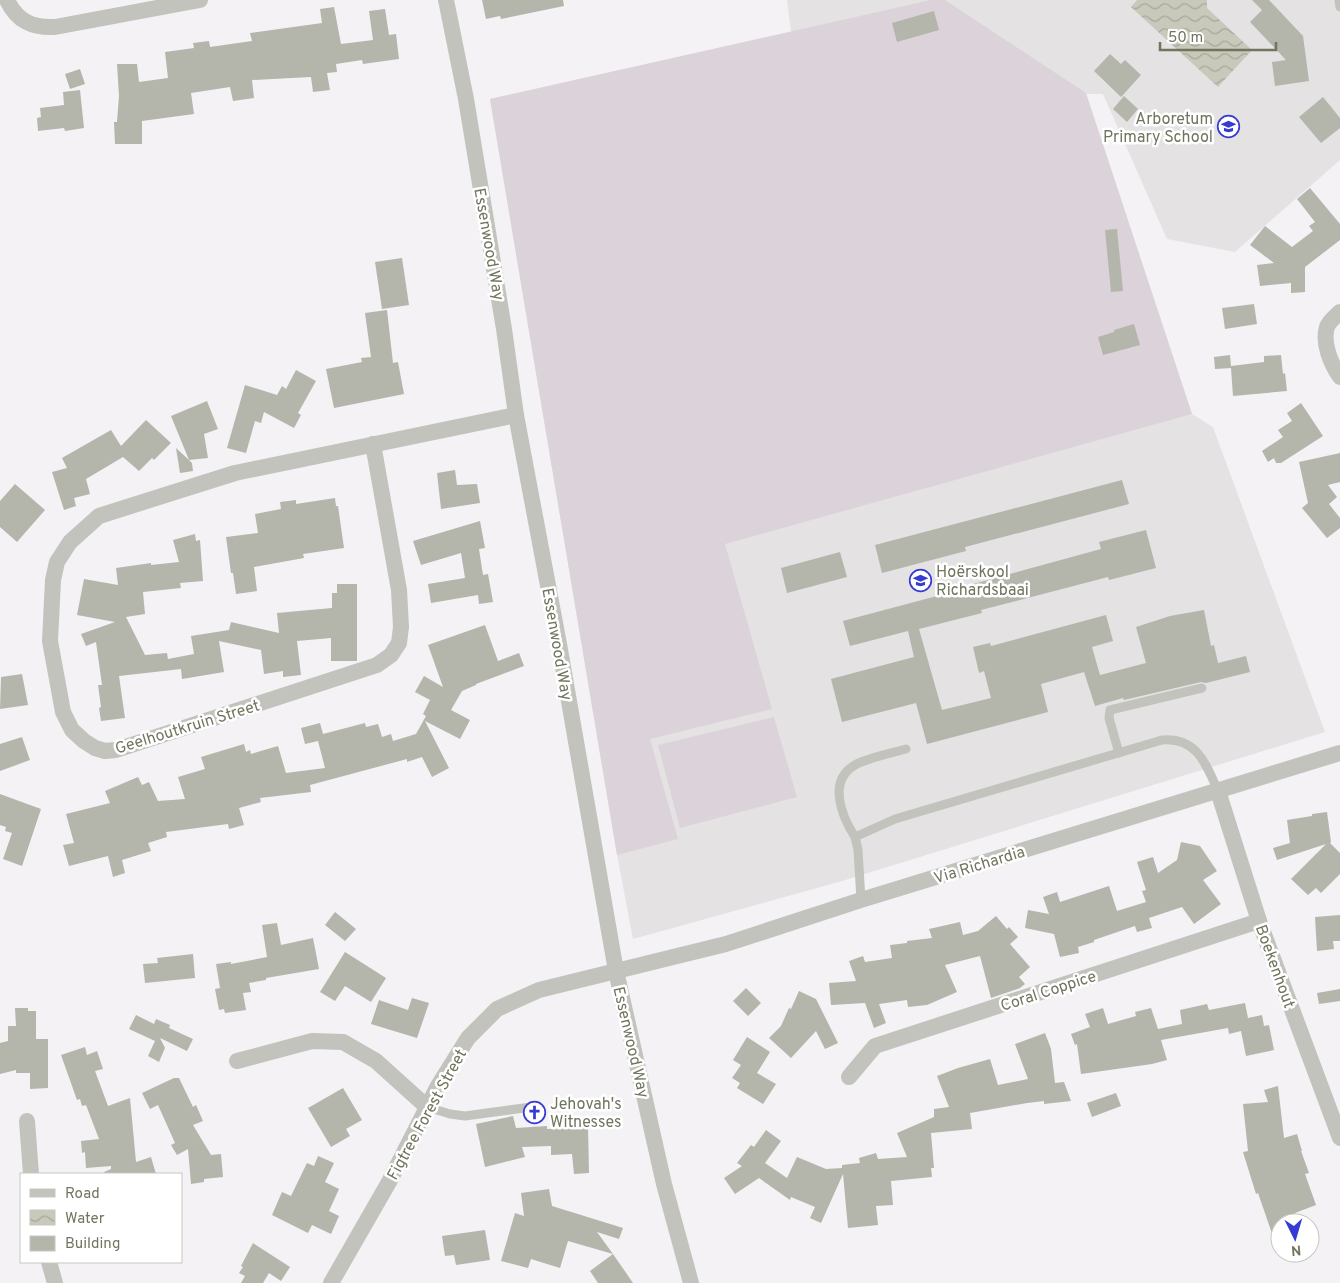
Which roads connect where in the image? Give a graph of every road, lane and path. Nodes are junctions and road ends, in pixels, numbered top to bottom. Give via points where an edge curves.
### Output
1 (7, 0) edge
2 (200, 0) edge
3 (446, 0) edge
4 (1339, 0) edge
5 (1340, 7) edge
6 (1340, 312) edge
7 (1340, 377) edge
8 (516, 415) junction
9 (373, 444) junction
10 (1202, 688) dead end
11 (906, 748) dead end
12 (1119, 753) junction
13 (1340, 753) edge
14 (1218, 791) junction
15 (855, 837) junction
16 (862, 900) junction
17 (1259, 921) junction
18 (616, 971) junction
19 (237, 1061) dead end
20 (849, 1077) dead end
21 (427, 1106) junction
22 (531, 1108) dead end
23 (27, 1121) dead end
24 (1340, 1138) edge
25 (31, 1173) edge
26 (49, 1263) edge
27 (55, 1283) edge
28 (331, 1283) edge
29 (691, 1283) edge

1 - 2 street via 20,18 30,25 42,27
3 - 8 street, Essenwood Way via 479,176
4 - 5 lane
6 - 7 street via 1327,327 1326,344
8 - 9 street, Geelhoutkruin Street
8 - 18 street, Essenwood Way
9 - 9 street, Geelhoutkruin Street via 235,473 99,516 70,542 57,562 53,580 50,641 63,712 72,730 94,748 116,750 377,665 391,655 399,643 401,627 399,590
10 - 12 lane via 1110,710 1109,718
11 - 15 lane via 856,764 842,778 840,807
12 - 14 lane via 1162,740 1182,741 1195,750
12 - 15 lane via 895,819
13 - 14 street, Via Richardia
14 - 16 street, Via Richardia
14 - 17 street, Boekenhout
15 - 16 lane
16 - 18 street, Via Richardia via 726,944
17 - 20 street, Coral Coppice via 875,1046
17 - 24 street, Boekenhout
18 - 21 street, Figtree Forest Street via 539,990 497,1009 468,1038
18 - 29 street, Essenwood Way via 664,1184
19 - 21 street via 312,1041 343,1042 376,1060
21 - 22 lane via 465,1116
21 - 28 street, Figtree Forest Street via 389,1182
23 - 25 street
26 - 27 street

